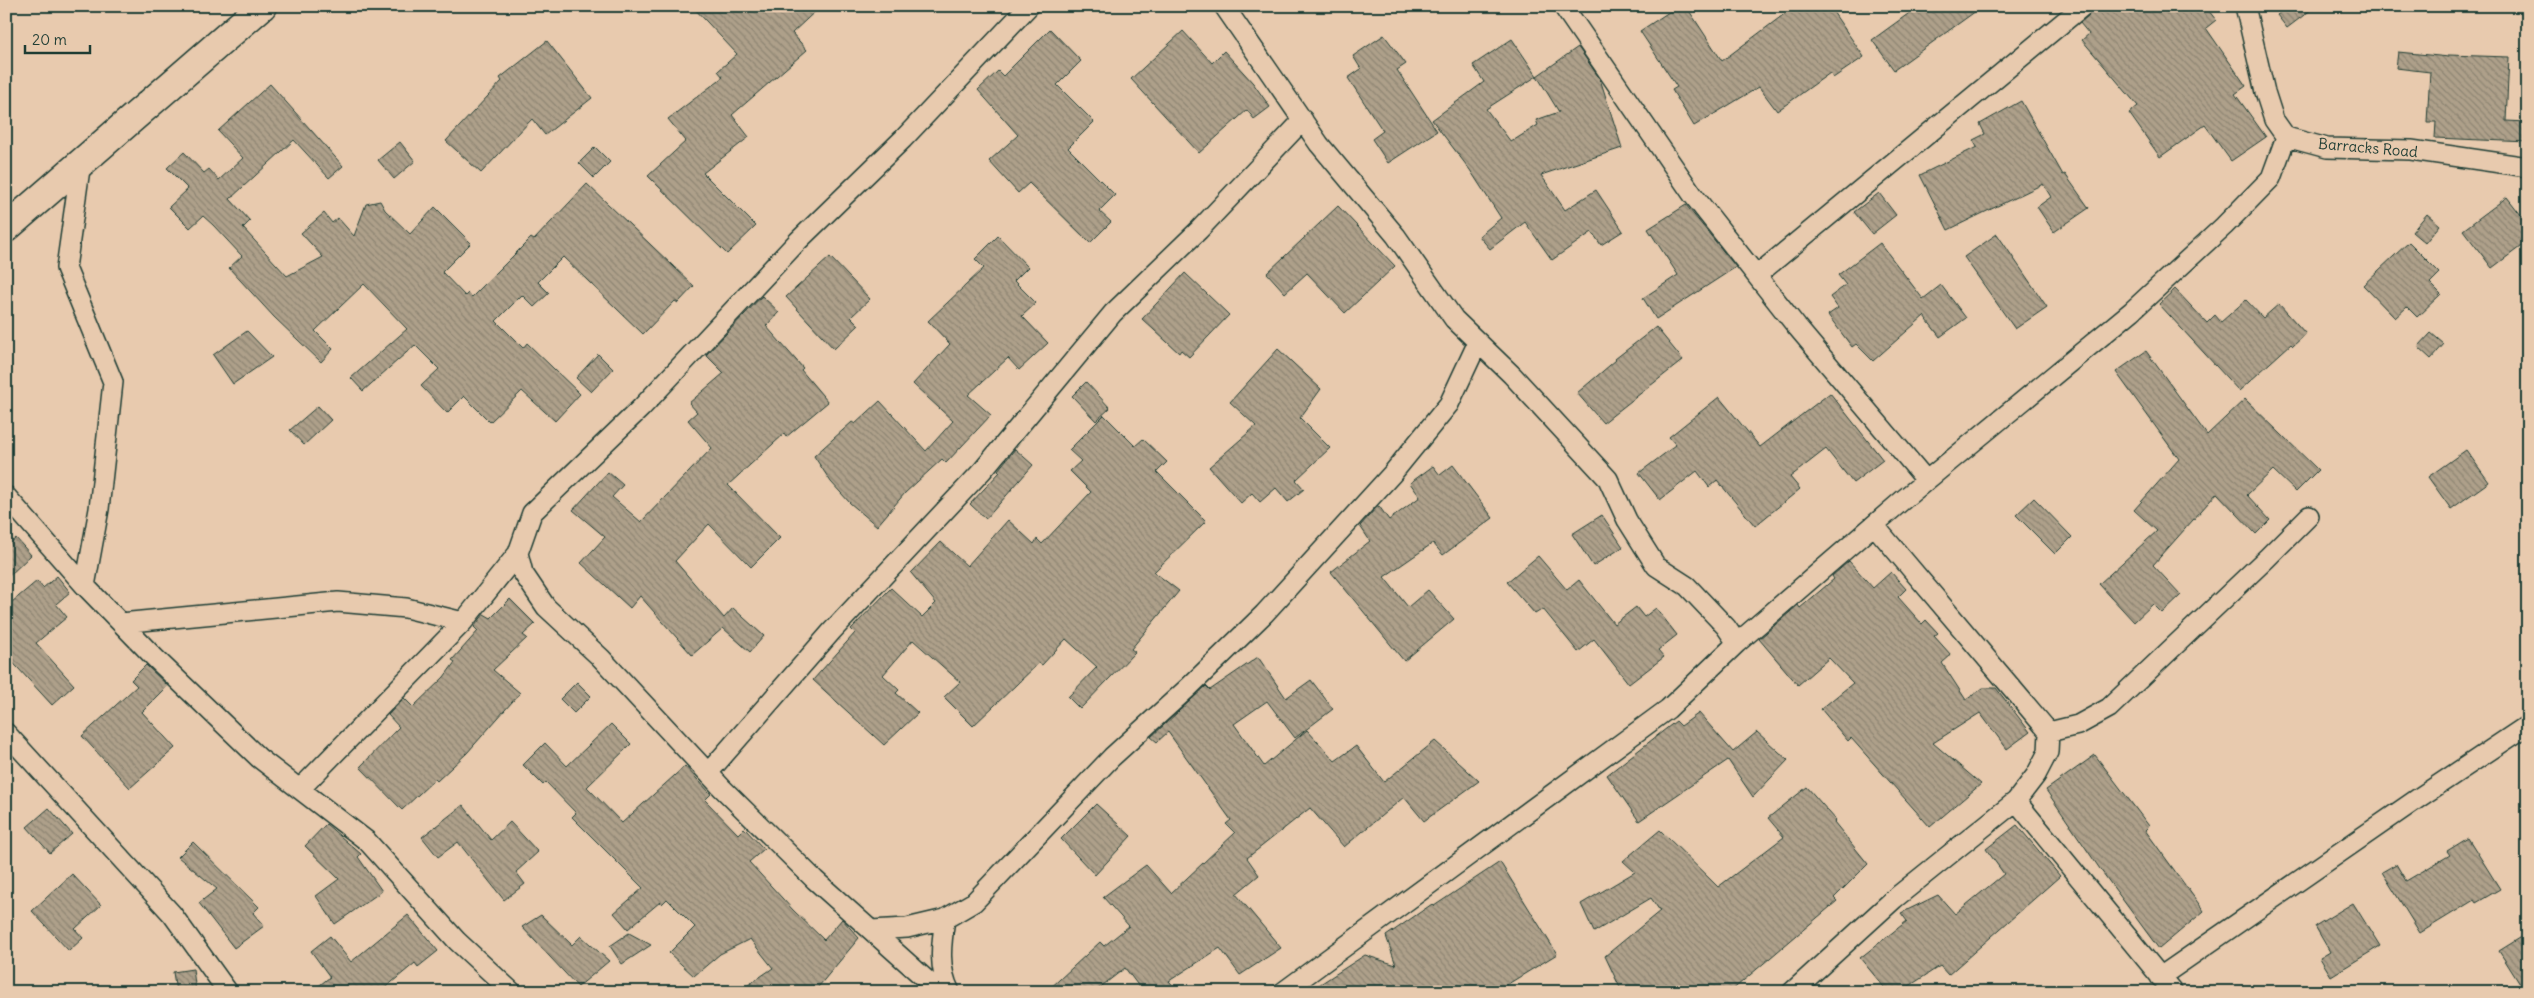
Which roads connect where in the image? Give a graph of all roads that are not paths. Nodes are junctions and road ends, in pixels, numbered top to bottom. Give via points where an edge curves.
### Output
1 (262, 6) edge
2 (1029, 6) edge
3 (1224, 6) edge
4 (1563, 6) edge
5 (2083, 6) edge
6 (2245, 6) edge
7 (1303, 120) junction
8 (2286, 137) junction
9 (81, 162) junction
10 (2528, 167) edge
11 (6, 228) edge
12 (1757, 275) junction
13 (1478, 342) junction
14 (1926, 480) junction
15 (6, 496) edge
16 (2309, 516) dead end
17 (1874, 525) junction
18 (518, 553) junction
19 (85, 586) junction
20 (462, 622) junction
21 (121, 623) junction
22 (1737, 643) junction
23 (2528, 725) edge
24 (2049, 732) junction
25 (6, 733) edge
26 (708, 773) junction
27 (300, 789) junction
28 (2016, 801) junction
29 (945, 920) junction
30 (870, 930) junction
31 (2160, 977) junction
32 (228, 992) edge
33 (512, 992) edge
34 (940, 992) edge
35 (950, 992) edge
36 (1283, 992) edge
37 (1792, 992) edge
38 (2173, 992) edge

1 - 9 main road
2 - 18 street via 903,139 798,241 641,408 532,513
3 - 7 street
4 - 12 street via 1693,195
5 - 12 street
6 - 8 street via 2265,92 2274,120
7 - 13 street via 1319,144 1396,236 1454,319
7 - 26 street via 1199,230 1113,313 982,471 832,631
8 - 10 street, Barracks Road via 2327,148 2411,150
8 - 14 street via 2271,178 2224,226 2132,311
9 - 11 main road
9 - 19 street via 66,268 113,382 99,509
12 - 14 street
13 - 22 street via 1512,374 1608,480 1627,520 1656,566 1687,586
13 - 29 street via 1449,404 1392,474 1264,614 1112,757 974,902
14 - 17 street
15 - 19 street
16 - 24 street via 2109,708 2078,725
17 - 22 street
17 - 24 street
18 - 20 street
18 - 26 street via 523,573 546,607 601,658
19 - 21 street
20 - 21 street via 406,608 338,602
20 - 27 street
21 - 27 street via 259,758
22 - 36 street via 1668,708
23 - 31 street
24 - 28 street via 2048,752 2036,775
25 - 32 street via 172,914
26 - 30 street
27 - 33 street via 367,842 457,941
28 - 31 street
28 - 37 street via 1894,900
29 - 30 street via 907,928
29 - 35 street via 941,948 942,977
30 - 34 street
31 - 38 street

